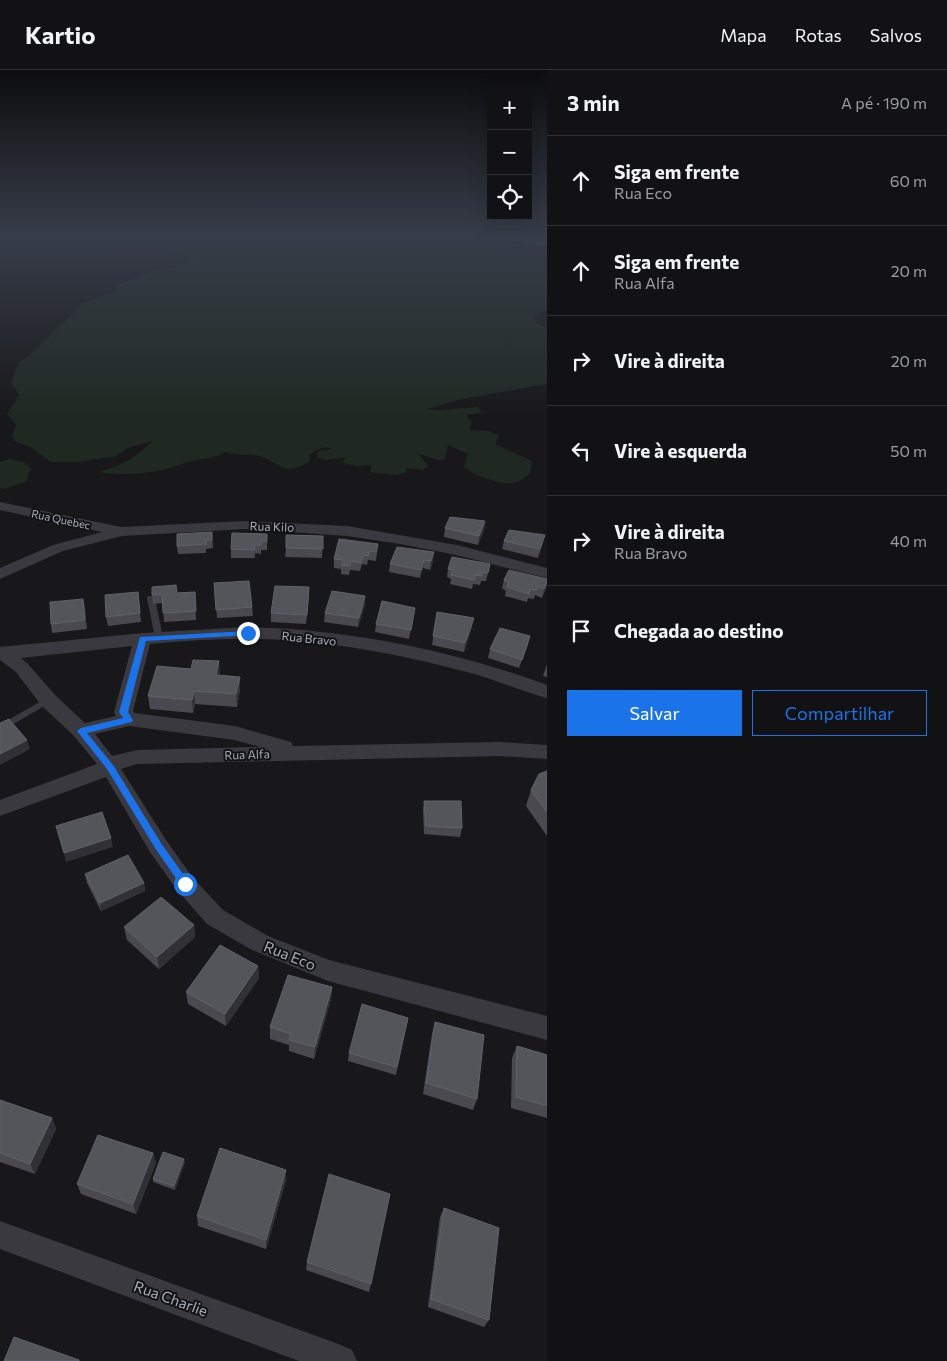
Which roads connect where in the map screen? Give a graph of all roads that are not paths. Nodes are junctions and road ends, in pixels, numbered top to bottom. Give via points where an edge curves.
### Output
1 (0, 506) edge
2 (122, 531) junction
3 (547, 572) edge
4 (0, 574) edge
5 (151, 598) edge
6 (151, 638) junction
7 (2, 653) edge
8 (547, 692) edge
9 (48, 700) junction
10 (129, 720) junction
11 (0, 729) edge
12 (81, 731) junction
13 (299, 752) junction
14 (547, 752) edge
15 (110, 767) junction
16 (0, 808) edge
17 (547, 1028) edge
18 (0, 1236) edge
19 (342, 1361) edge

1 - 2 street, Rua Quebec
2 - 3 street, Rua Kilo via 245,526 347,531 457,550
2 - 4 street, Rua Kilo via 58,548
5 - 6 lane
6 - 7 street, Rua Bravo
6 - 8 street, Rua Bravo via 248,633 304,636 423,655 466,665
6 - 10 street via 123,712
7 - 9 street via 22,668
9 - 11 lane
9 - 12 street
10 - 12 street
10 - 13 street via 235,733
12 - 15 street
13 - 14 street, Rua Alfa via 500,749
13 - 15 street, Rua Alfa via 137,757 116,762
15 - 16 street, Rua Alfa
15 - 17 street, Rua Eco via 158,846 185,884 215,917 260,943 328,970
18 - 19 street, Rua Charlie

